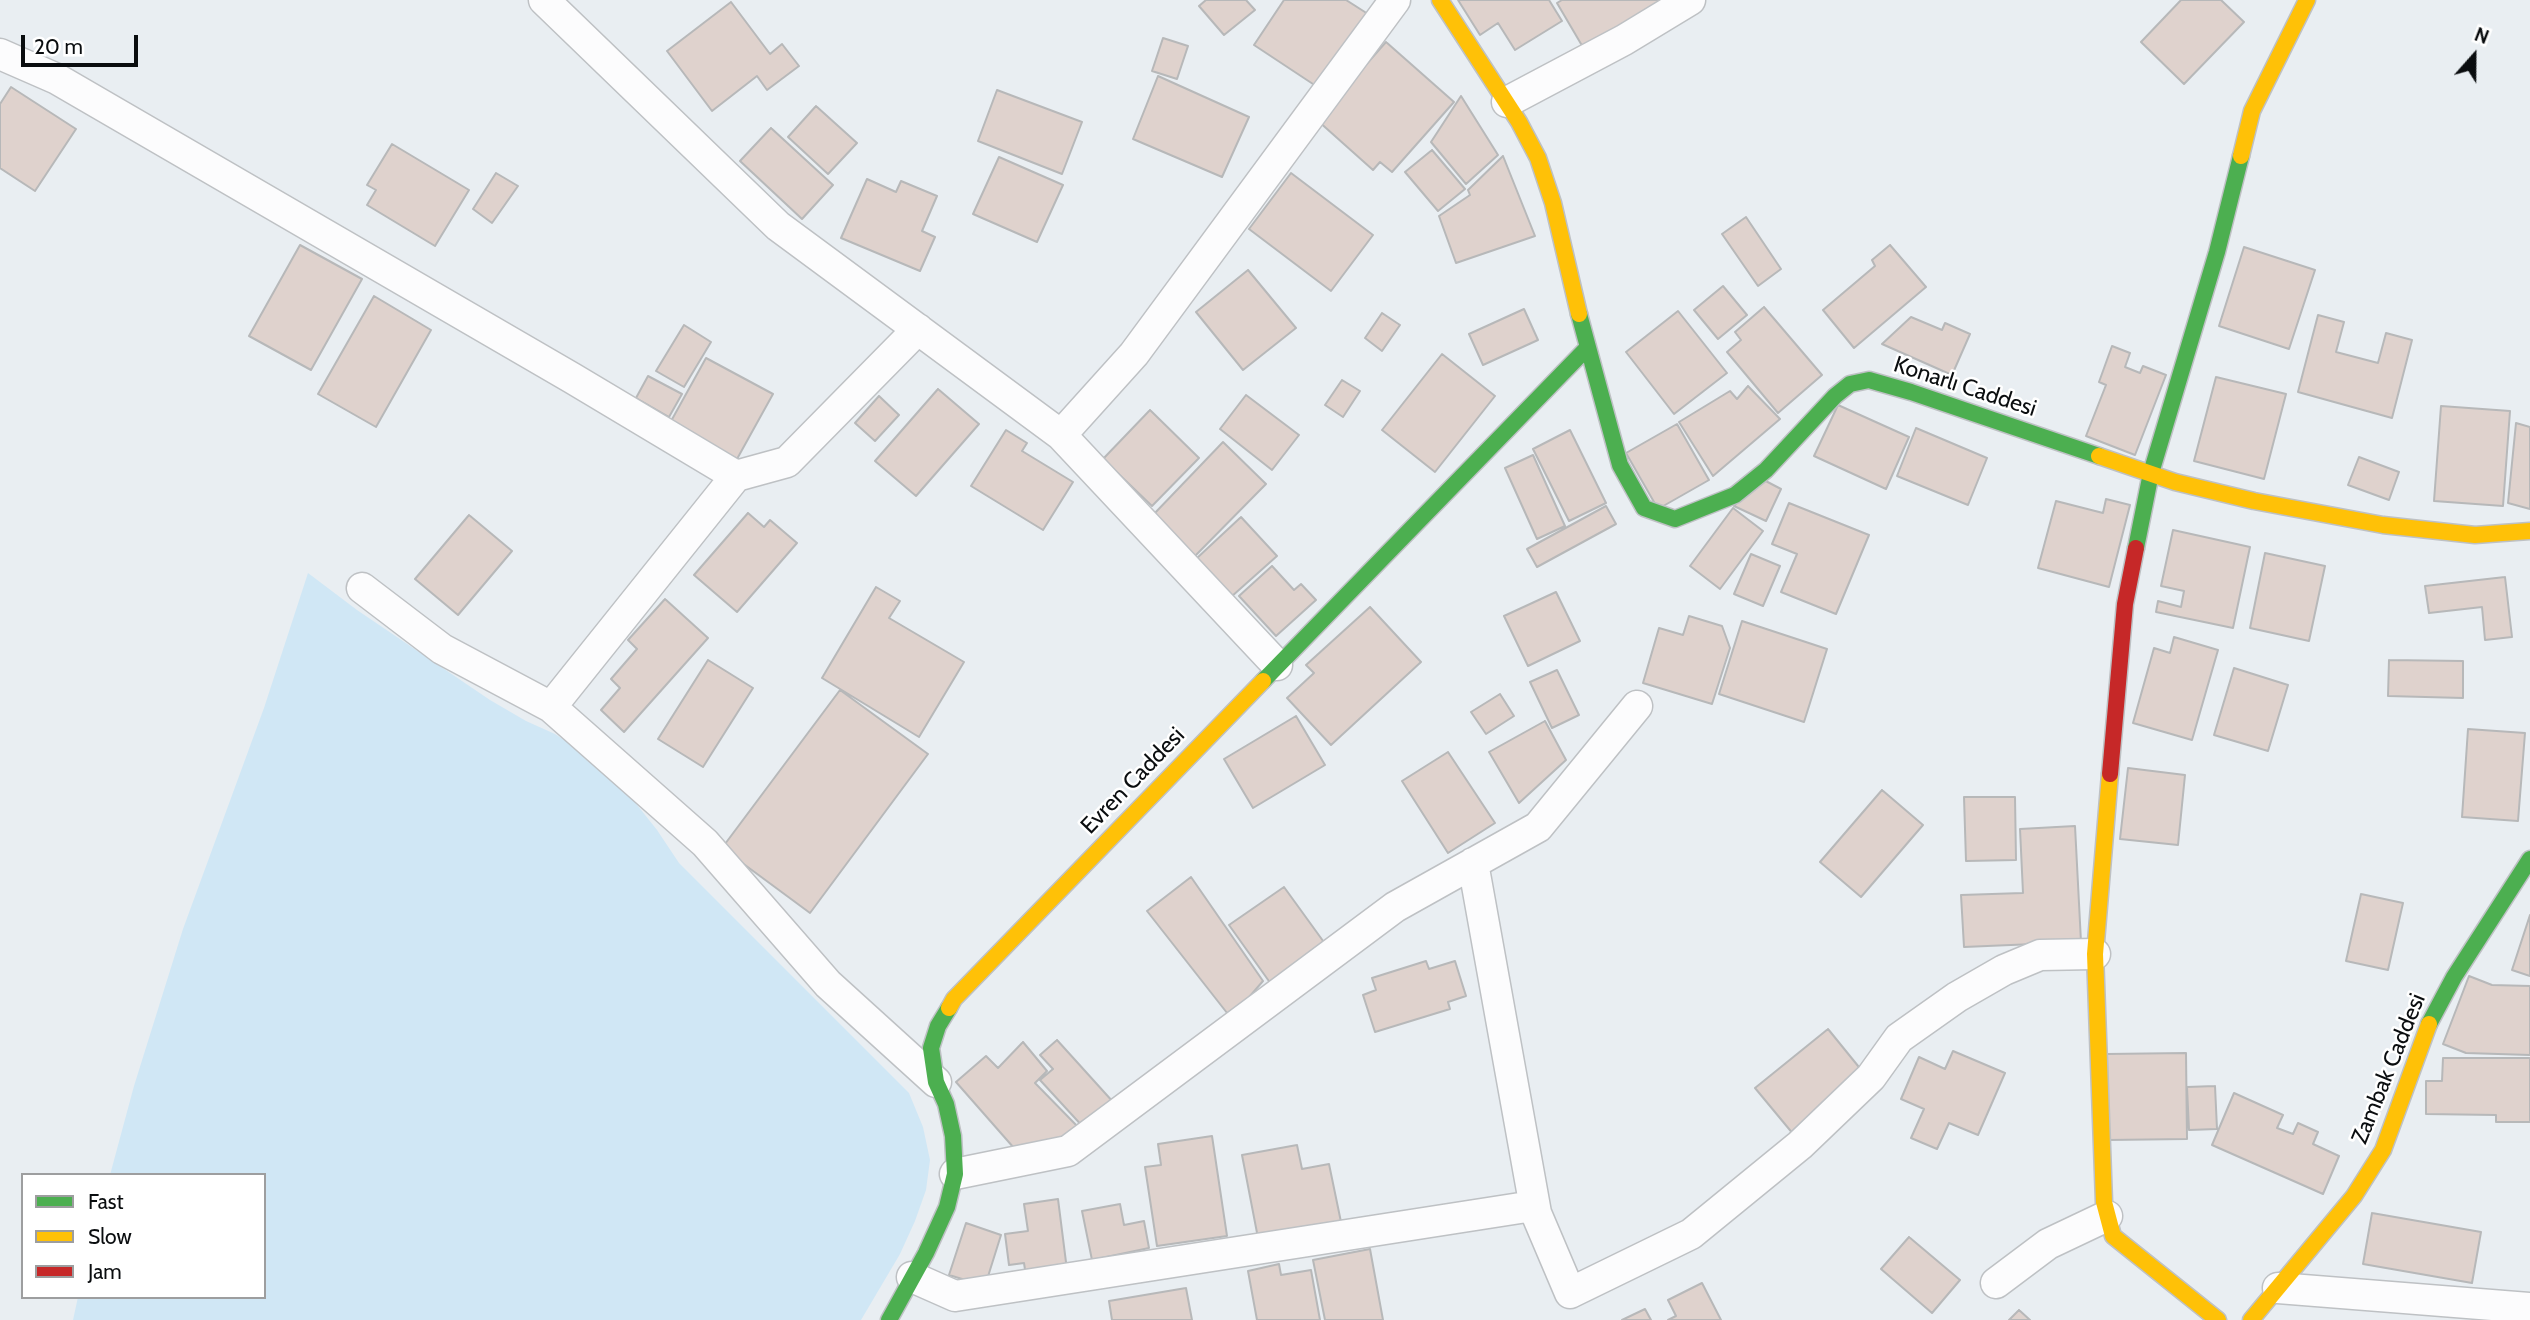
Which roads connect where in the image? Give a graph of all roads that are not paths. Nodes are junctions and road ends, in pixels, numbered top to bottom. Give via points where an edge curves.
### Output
1 (544, 0) edge
2 (1395, 0) edge
3 (1440, 0) edge
4 (1690, 0) edge
5 (2308, 0) edge
6 (0, 54) edge
7 (1507, 102) junction
8 (918, 329) junction
9 (1587, 348) junction
10 (1061, 435) junction
11 (2151, 473) junction
12 (736, 476) junction
13 (2530, 531) edge
14 (362, 587) dead end
15 (1277, 665) junction
16 (1637, 706) dead end
17 (551, 707) junction
18 (2530, 859) edge
19 (1473, 863) junction
20 (2095, 954) junction
21 (936, 1082) junction
22 (955, 1174) junction
23 (1536, 1213) junction
24 (2107, 1216) junction
25 (912, 1277) junction
26 (1996, 1283) dead end
27 (2278, 1288) junction
28 (2530, 1308) edge
29 (889, 1320) edge
30 (2218, 1320) edge
31 (2251, 1320) edge

1 - 8 street via 778,226
2 - 10 street via 1134,354
3 - 7 street, Konarlı Caddesi
4 - 7 street
5 - 11 street via 2252,111 2217,252
6 - 12 street via 57,79
7 - 9 street, Konarlı Caddesi via 1538,158 1553,203
8 - 10 street
8 - 12 street via 788,462
9 - 11 street, Konarlı Caddesi via 1620,465 1644,509 1675,519 1735,495 1766,470 1835,396 1850,384 1869,380
9 - 15 street, Evren Caddesi
10 - 15 street
11 - 13 street, Konarlı Caddesi via 2254,501 2383,525 2475,535
11 - 20 street via 2125,604
12 - 17 street
14 - 17 street via 442,649
15 - 21 street, Evren Caddesi via 954,999 931,1048
16 - 19 street via 1538,827
17 - 21 street via 705,843 828,984
18 - 27 street, Zambak Caddesi via 2428,1026 2383,1150 2354,1196
19 - 22 street via 1395,907 1068,1151
19 - 23 street
20 - 23 street via 2040,956 1957,997 1899,1038 1871,1077 1800,1145 1691,1234 1570,1293
20 - 24 street
21 - 22 street, Evren Caddesi via 953,1136
22 - 25 street, Evren Caddesi via 947,1207
23 - 25 street via 1533,1206 955,1296
24 - 26 street via 2048,1244
24 - 30 street via 2113,1236
25 - 29 street, Evren Caddesi
27 - 28 street
27 - 31 street, Zambak Caddesi

